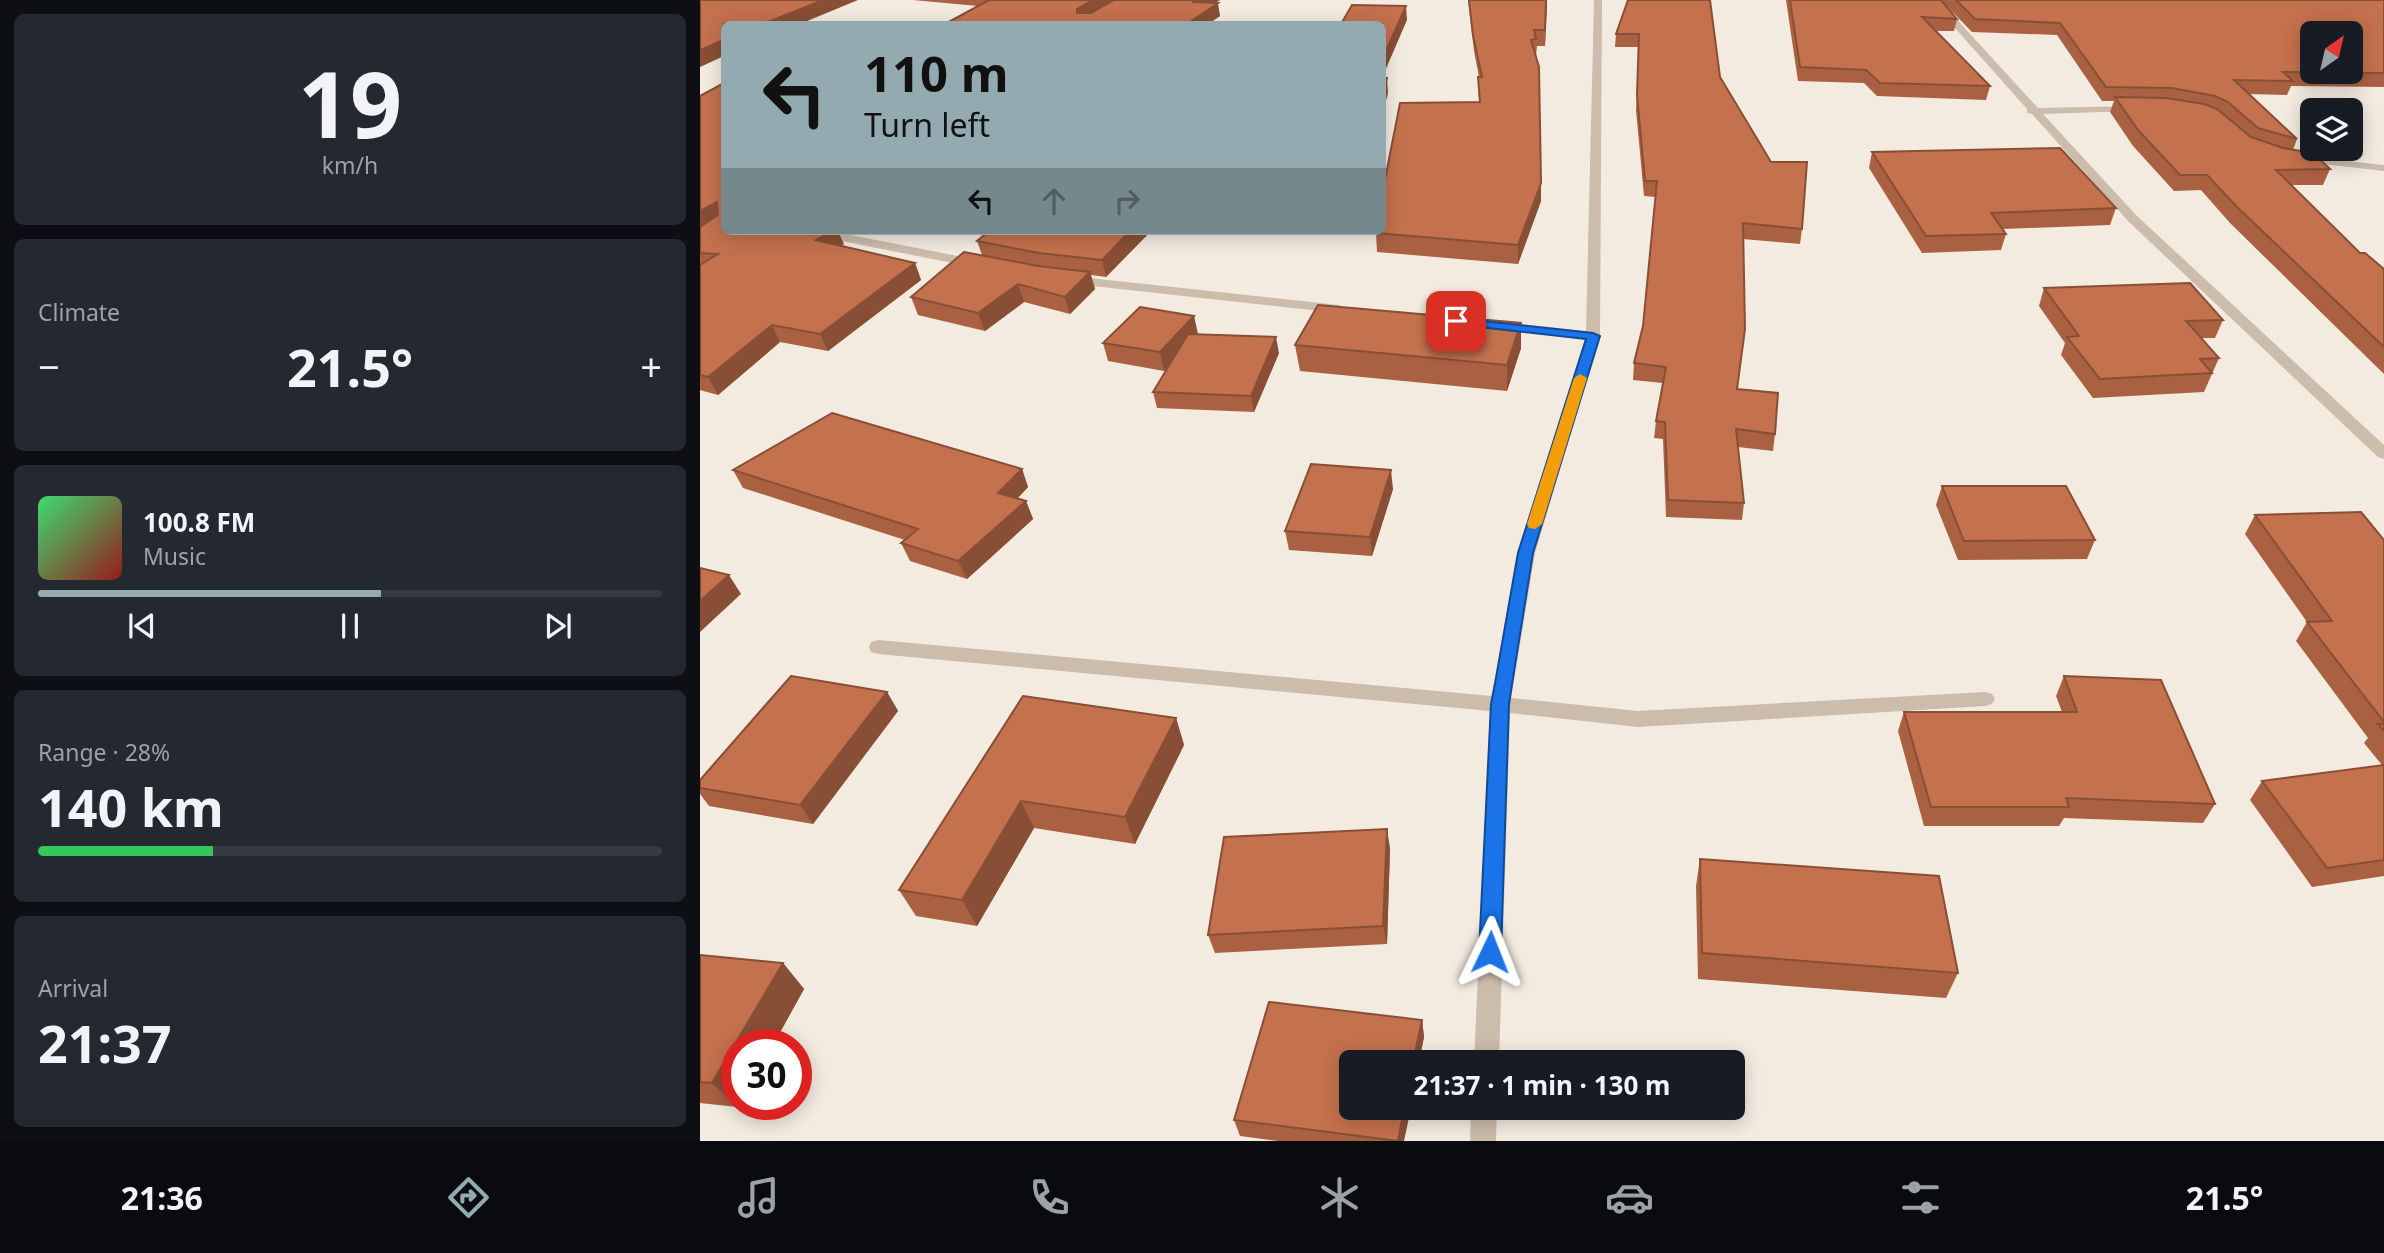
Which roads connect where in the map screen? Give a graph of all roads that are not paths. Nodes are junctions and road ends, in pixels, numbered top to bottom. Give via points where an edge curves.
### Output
1 (1598, 0) edge
2 (1934, 0) edge
3 (2151, 108) edge
4 (2031, 111) junction
5 (2287, 156) edge
6 (2384, 168) edge
7 (831, 235) edge
8 (989, 266) edge
9 (1058, 278) edge
10 (1360, 311) edge
11 (1483, 324) edge
12 (1593, 336) junction
13 (2384, 454) edge
14 (878, 647) dead end
15 (1985, 699) dead end
16 (1500, 704) junction
17 (1486, 1050) edge
18 (1484, 1120) edge
19 (1483, 1141) edge

1 - 12 street
2 - 4 street
3 - 4 street
4 - 13 street via 2133,219
5 - 6 street
7 - 8 street
9 - 10 street
11 - 12 street
12 - 16 street via 1526,553
14 - 16 street
15 - 16 street via 1638,719
16 - 17 street
18 - 19 street

